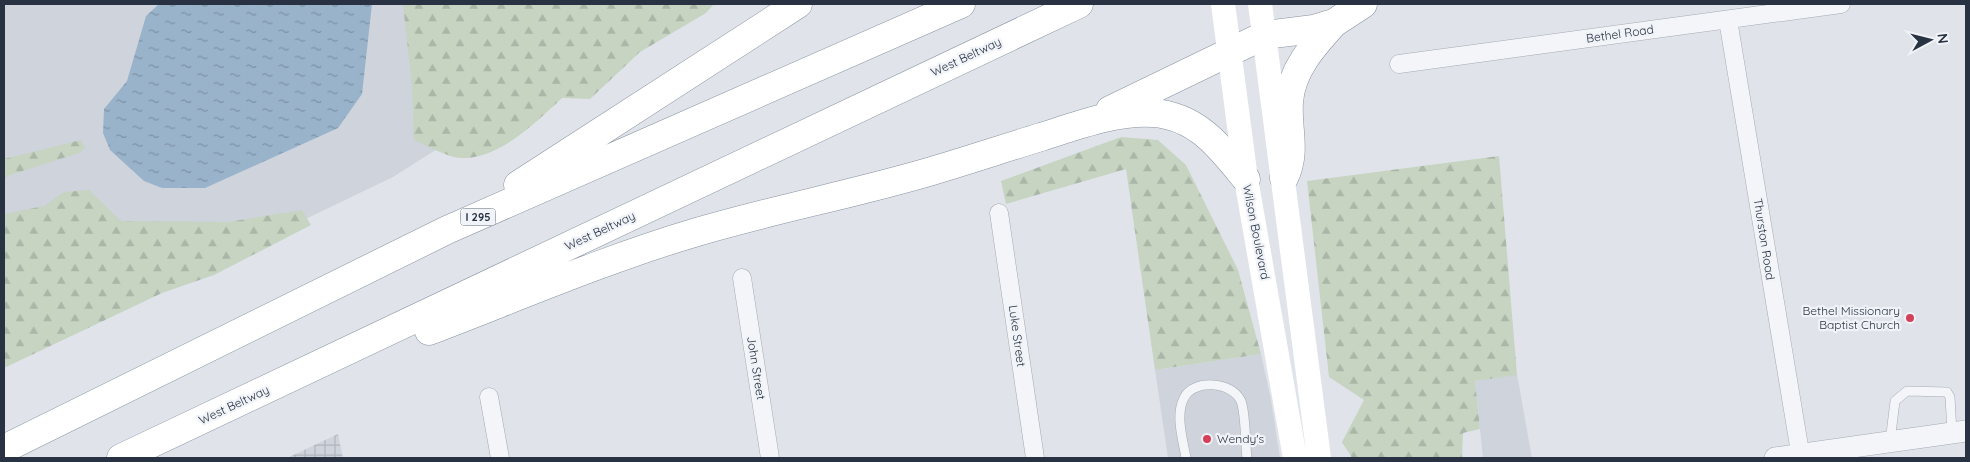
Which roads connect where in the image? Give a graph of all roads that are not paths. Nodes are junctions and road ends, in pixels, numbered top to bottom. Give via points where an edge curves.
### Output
1 (798, 4) edge
2 (961, 4) edge
3 (1079, 4) edge
4 (1223, 4) edge
5 (1260, 4) edge
6 (1363, 4) edge
7 (1841, 4) edge
8 (1728, 20) junction
9 (1334, 23) junction
10 (1265, 35) junction
11 (1229, 52) junction
12 (1399, 64) dead end
13 (1084, 123) junction
14 (1284, 178) junction
15 (1246, 179) junction
16 (999, 213) dead end
17 (447, 230) junction
18 (742, 278) dead end
19 (388, 333) junction
20 (489, 397) dead end
21 (1959, 432) edge
22 (1890, 442) junction
23 (4, 449) edge
24 (1801, 457) edge
25 (121, 458) edge
26 (500, 458) edge
27 (770, 458) edge
28 (1035, 458) edge
29 (1186, 458) edge
30 (1247, 458) edge
31 (1295, 458) edge
32 (1320, 458) edge
33 (1775, 458) edge

1 - 17 highway
2 - 17 highway, I 295
3 - 19 highway, West Beltway
4 - 11 main road, Wilson Boulevard
5 - 10 main road
6 - 9 highway
7 - 8 street, Bethel Road
8 - 12 street, Bethel Road
8 - 24 street, Thurston Road
9 - 10 highway
9 - 14 highway via 1311,48 1291,86 1292,154
10 - 11 highway
10 - 14 main road
11 - 13 highway
11 - 15 main road, Wilson Boulevard
13 - 15 highway via 1134,114 1173,116 1211,136
13 - 19 highway via 930,172 695,232 421,334
14 - 32 main road
15 - 31 main road, Wilson Boulevard
16 - 28 street, Luke Street
17 - 23 highway, I 295
18 - 27 street, John Street
19 - 25 highway, West Beltway
20 - 26 street
21 - 22 street
21 - 22 lane via 1947,392 1907,391 1895,401
22 - 24 street
24 - 33 street
29 - 30 lane via 1180,414 1184,397 1194,388 1222,384 1234,390 1242,402

